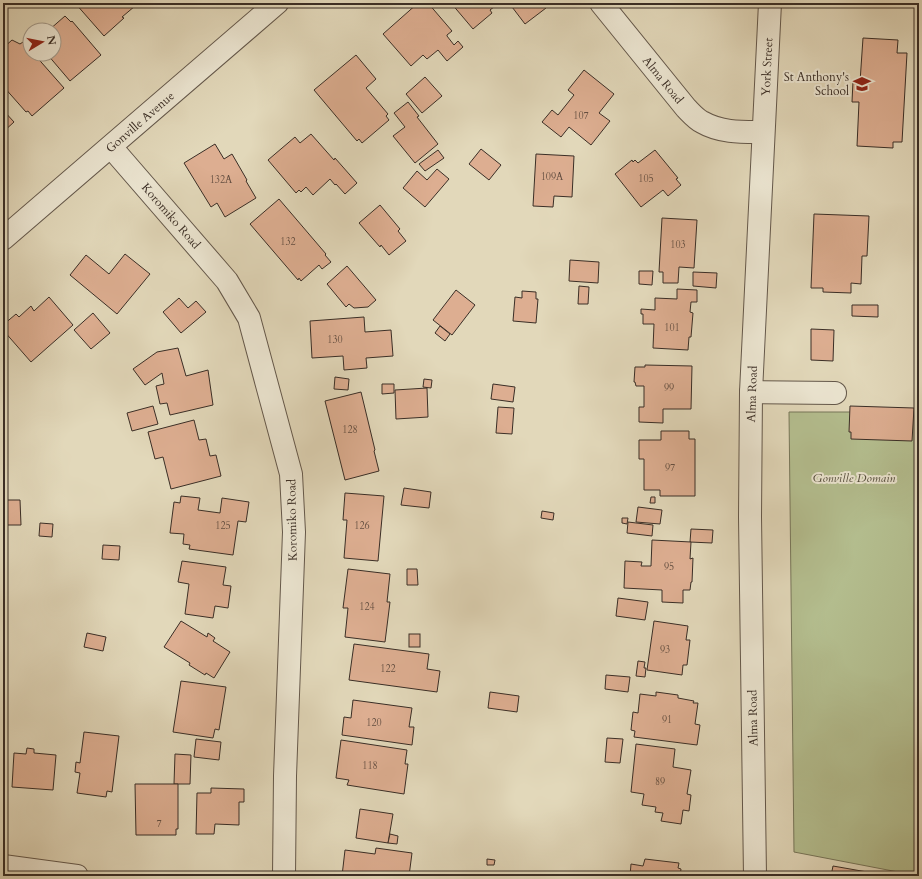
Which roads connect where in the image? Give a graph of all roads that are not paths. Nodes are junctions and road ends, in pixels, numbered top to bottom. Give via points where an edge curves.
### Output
1 (276, 3) edge
2 (601, 3) edge
3 (770, 3) edge
4 (763, 132) junction
5 (111, 147) junction
6 (3, 239) edge
7 (751, 392) junction
8 (835, 394) dead end
9 (3, 866) edge
10 (77, 876) edge
11 (284, 876) edge
12 (755, 876) edge

1 - 5 street, Gonville Avenue
2 - 4 street, Alma Road via 686,108 702,122 733,132
3 - 4 street, York Street
4 - 7 street, Alma Road
5 - 6 street, Gonville Avenue
5 - 11 street, Koromiko Road via 227,281 249,318 291,474 294,532
7 - 8 street
7 - 12 street, Alma Road via 750,517
9 - 10 street

